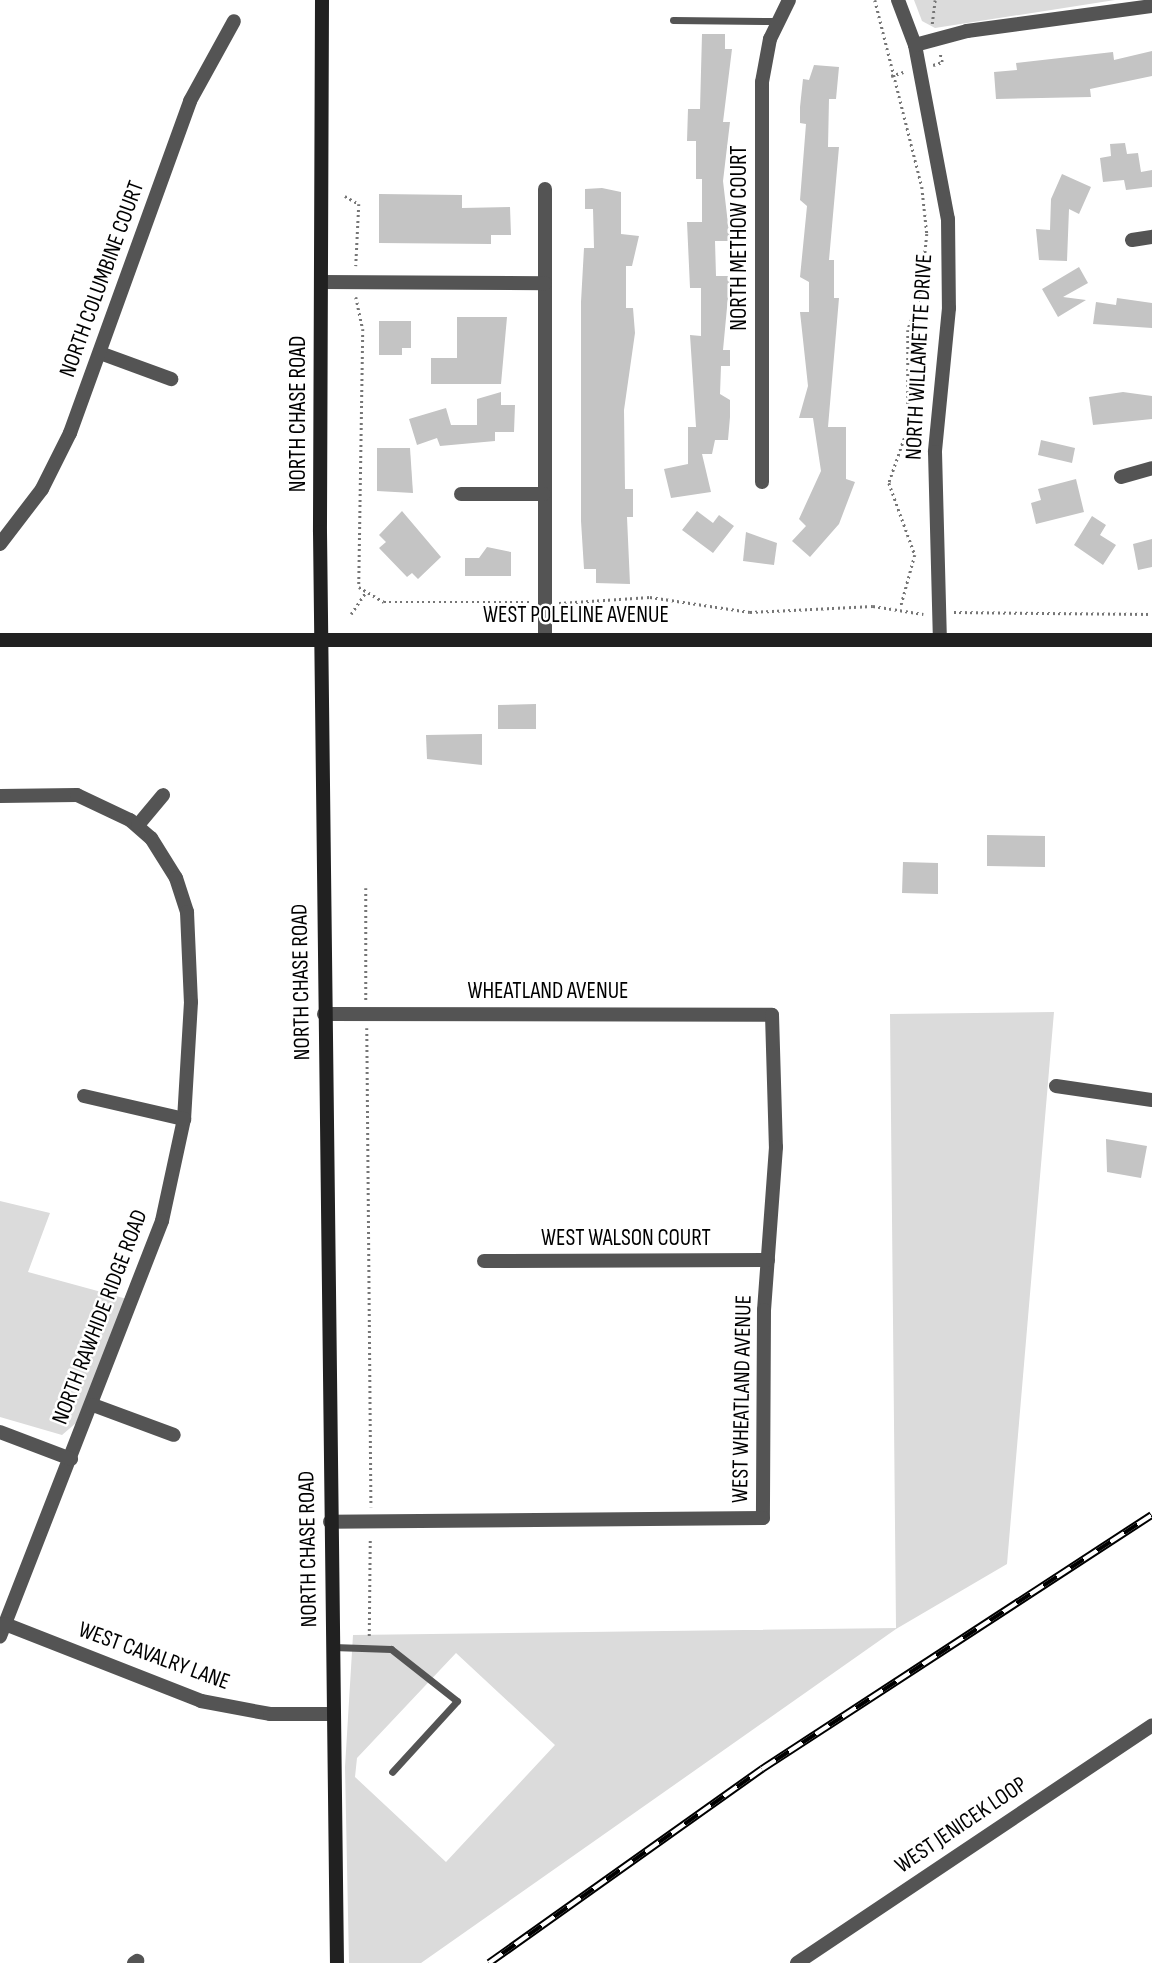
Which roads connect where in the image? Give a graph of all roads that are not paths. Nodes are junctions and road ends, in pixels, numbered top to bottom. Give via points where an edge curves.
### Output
1 (322, 0) edge
2 (789, 0) edge
3 (898, 0) edge
4 (1152, 6) edge
5 (673, 20) dead end
6 (234, 21) dead end
7 (777, 21) junction
8 (915, 45) junction
9 (545, 189) dead end
10 (1152, 237) edge
11 (1132, 240) dead end
12 (321, 282) junction
13 (545, 283) junction
14 (100, 353) junction
15 (171, 379) dead end
16 (1152, 468) edge
17 (1121, 477) dead end
18 (762, 482) dead end
19 (461, 494) dead end
20 (544, 494) junction
21 (0, 544) edge
22 (323, 638) junction
23 (545, 638) junction
24 (940, 639) junction
25 (0, 640) edge
26 (1152, 640) edge
27 (163, 795) dead end
28 (0, 796) edge
29 (138, 825) junction
30 (324, 1014) junction
31 (772, 1015) joint
32 (1056, 1086) dead end
33 (84, 1096) dead end
34 (1152, 1100) edge
35 (184, 1119) junction
36 (768, 1260) junction
37 (484, 1261) dead end
38 (93, 1405) junction
39 (0, 1432) edge
40 (174, 1435) dead end
41 (71, 1459) junction
42 (330, 1522) junction
43 (3, 1630) edge
44 (332, 1647) junction
45 (333, 1714) junction
46 (1152, 1725) edge
47 (392, 1772) dead end
48 (337, 1963) edge
49 (797, 1963) edge

1 - 12 street, NORTH CHASE ROAD
2 - 7 street, NORTH METHOW COURT
3 - 8 street, NORTH WILLAMETTE DRIVE
4 - 8 street via 967,31
5 - 7 lane
6 - 14 street, NORTH COLUMBINE COURT via 190,101
7 - 18 street, NORTH METHOW COURT via 761,82
8 - 24 street, NORTH WILLAMETTE DRIVE via 948,219 949,308 935,452
9 - 13 street
10 - 11 street
12 - 13 street
12 - 22 street, NORTH CHASE ROAD
13 - 20 street
14 - 15 street
14 - 21 street, NORTH COLUMBINE COURT via 42,489
16 - 17 street
19 - 20 street
20 - 23 street
22 - 23 street, WEST POLELINE AVENUE
22 - 25 street, WEST POLELINE AVENUE
22 - 30 street, NORTH CHASE ROAD
23 - 24 street, WEST POLELINE AVENUE
24 - 26 street, WEST POLELINE AVENUE
27 - 29 street
28 - 29 street, NORTH RAWHIDE RIDGE ROAD via 78,795
29 - 35 street, NORTH RAWHIDE RIDGE ROAD via 164,857 187,912 191,1002
30 - 31 street, WHEATLAND AVENUE
30 - 42 street, NORTH CHASE ROAD
31 - 36 street, WEST WHEATLAND AVENUE via 776,1147
32 - 34 street
33 - 35 street
35 - 38 street, NORTH RAWHIDE RIDGE ROAD via 147,1269
36 - 37 street, WEST WALSON COURT
36 - 42 street, WEST WHEATLAND AVENUE via 763,1518
38 - 40 street
38 - 41 street, NORTH RAWHIDE RIDGE ROAD
39 - 41 street
41 - 43 street, NORTH RAWHIDE RIDGE ROAD
42 - 44 street, NORTH CHASE ROAD
43 - 45 street, WEST CAVALRY LANE via 201,1701 270,1714
44 - 45 street, NORTH CHASE ROAD
44 - 47 lane via 368,1646 403,1655 457,1701
45 - 48 street, NORTH CHASE ROAD
46 - 49 street, WEST JENICEK LOOP

